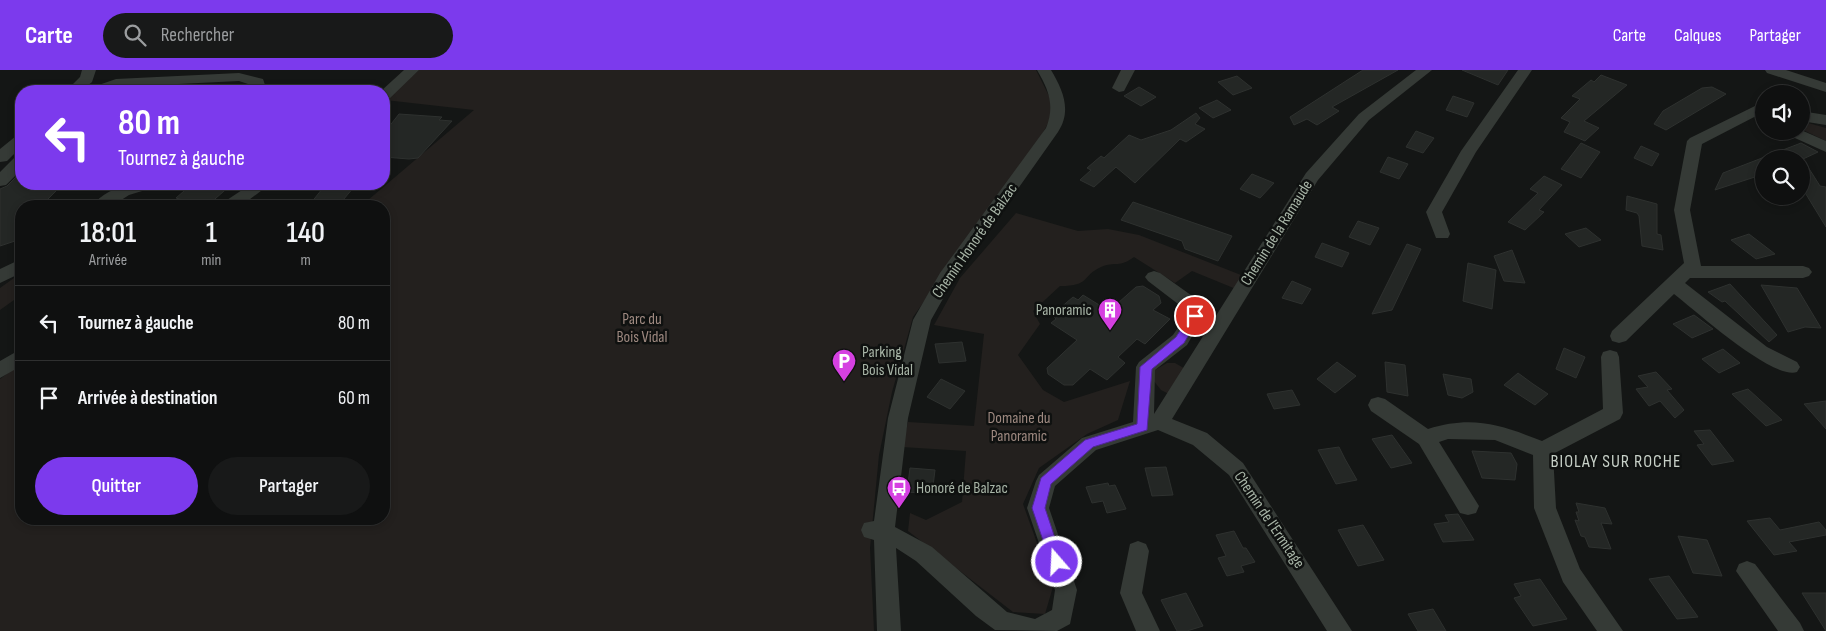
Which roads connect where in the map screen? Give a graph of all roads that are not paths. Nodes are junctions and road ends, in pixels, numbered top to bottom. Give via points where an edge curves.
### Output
1 (412, 70) edge
2 (1044, 70) edge
3 (1128, 70) edge
4 (1425, 70) edge
5 (1525, 70) edge
6 (1772, 70) edge
7 (90, 80) edge
8 (259, 85) edge
9 (1119, 88) dead end
10 (1826, 88) edge
11 (390, 90) edge
12 (1755, 116) edge
13 (1810, 117) edge
14 (1826, 120) edge
15 (1810, 140) edge
16 (15, 144) edge
17 (1826, 148) edge
18 (1, 157) edge
19 (15, 167) edge
20 (0, 181) edge
21 (126, 190) edge
22 (253, 190) edge
23 (110, 200) edge
24 (239, 200) edge
25 (1442, 234) dead end
26 (15, 269) edge
27 (1803, 272) dead end
28 (0, 277) edge
29 (1154, 277) dead end
30 (1680, 278) junction
31 (1619, 336) dead end
32 (1180, 340) junction
33 (1206, 349) junction
34 (1610, 357) dead end
35 (15, 360) edge
36 (1790, 366) dead end
37 (0, 371) edge
38 (1378, 405) dead end
39 (1151, 424) junction
40 (1426, 438) junction
41 (1543, 450) junction
42 (1468, 506) dead end
43 (880, 535) junction
44 (1138, 551) dead end
45 (1747, 570) dead end
46 (1002, 626) edge
47 (889, 631) edge
48 (1148, 631) edge
49 (1340, 631) edge
50 (1611, 631) edge
51 (1792, 631) edge

1 - 11 street
2 - 43 street, Chemin Honoré de Balzac via 1057,92 1060,107 1054,130 946,277 922,320 898,418
3 - 9 street
4 - 33 street, Chemin de la Ramaude via 1364,117 1312,177
5 - 25 street via 1469,151 1434,212
6 - 10 street
7 - 8 street via 116,83 239,78 258,82
12 - 30 street via 1695,141 1682,210 1693,265
13 - 14 street
15 - 17 street
16 - 18 street
19 - 20 street
21 - 23 street
22 - 24 street
26 - 28 street
27 - 30 street
29 - 32 street via 1189,303 1195,316
30 - 31 street
30 - 36 street via 1760,352
32 - 33 street
32 - 39 street via 1146,367
33 - 39 street, Chemin de la Ramaude
34 - 41 street via 1612,413
35 - 37 street
38 - 40 street
39 - 46 street via 1089,444 1046,482 1038,508 1066,590 1062,616 1037,630
39 - 49 street, Chemin de l'Ermitage via 1200,439 1236,469
40 - 41 street via 1448,431 1496,432
40 - 42 street
41 - 50 street via 1545,508 1571,575
43 - 46 street via 908,542
43 - 47 street, Chemin Honoré de Balzac
44 - 48 street via 1131,593
45 - 51 street

